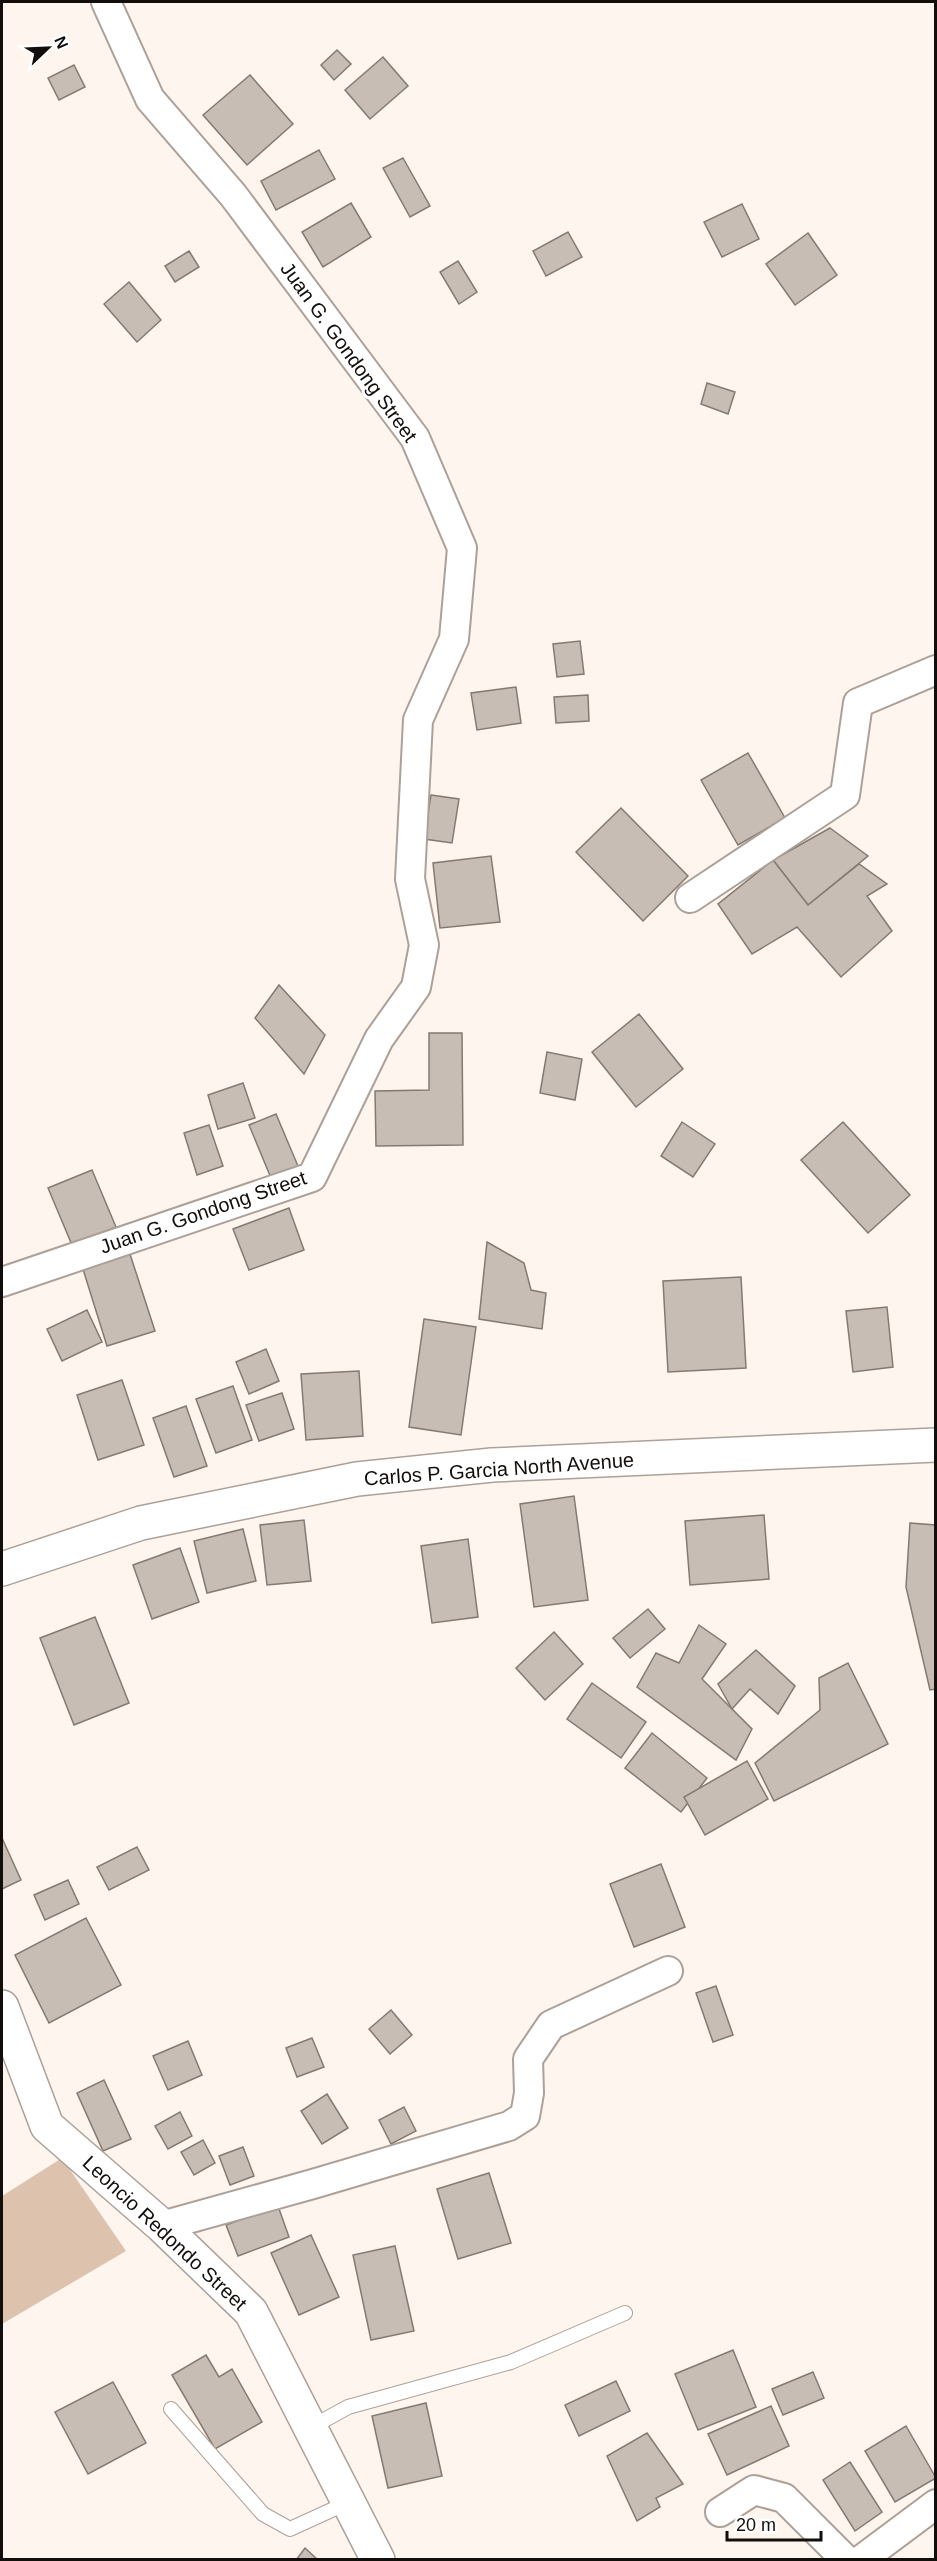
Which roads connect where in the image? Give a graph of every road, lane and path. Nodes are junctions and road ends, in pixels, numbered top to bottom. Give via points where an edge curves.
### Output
1 (106, 2) edge
2 (936, 670) edge
3 (690, 898) dead end
4 (2, 1282) edge
5 (936, 1445) edge
6 (2, 1569) edge
7 (668, 1971) dead end
8 (2, 2007) edge
9 (162, 2226) junction
10 (625, 2313) dead end
11 (171, 2409) dead end
12 (310, 2428) junction
13 (349, 2502) junction
14 (936, 2504) edge
15 (720, 2512) dead end
16 (378, 2559) edge
17 (846, 2559) edge
18 (861, 2559) edge

1 - 4 street, Juan G. Gondong Street via 150,99 233,195 415,438 462,548 454,639 418,720 410,879 424,945 416,987 379,1039 312,1177
2 - 3 street via 858,703 845,795
5 - 6 main road, Carlos P. Garcia North Avenue via 492,1465 357,1479 141,1523
7 - 9 street via 551,2025 528,2059 525,2116 509,2126
8 - 9 main road, Leoncio Redondo Street via 47,2126
9 - 12 main road, Leoncio Redondo Street via 251,2312
10 - 12 lane via 511,2362 348,2407
11 - 13 lane via 263,2514 290,2529
12 - 13 main road, Leoncio Redondo Street
13 - 16 main road, Leoncio Redondo Street
14 - 18 street
15 - 17 street via 754,2490 784,2498

